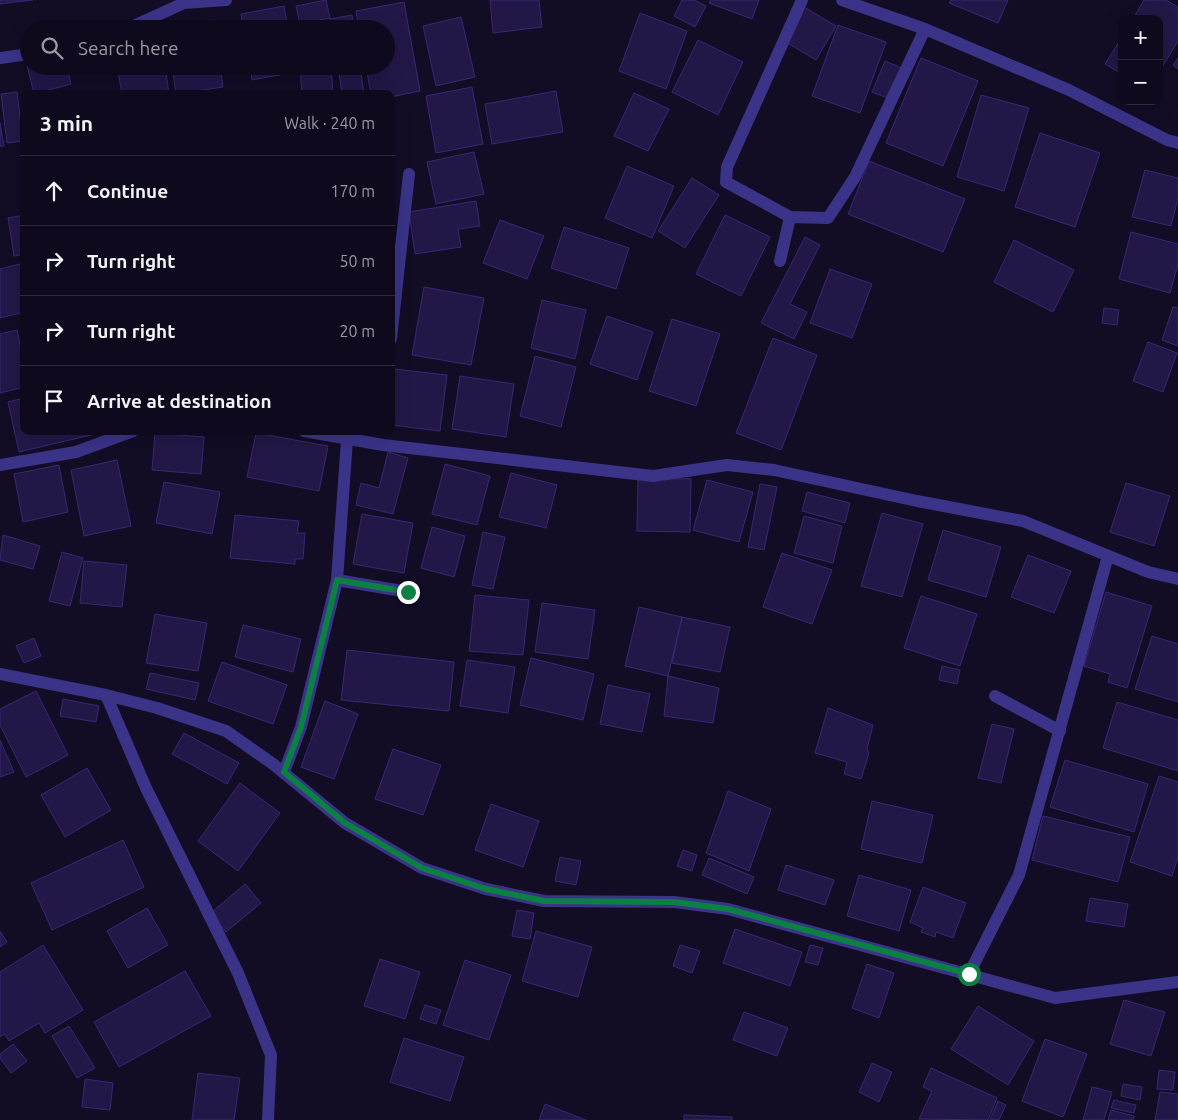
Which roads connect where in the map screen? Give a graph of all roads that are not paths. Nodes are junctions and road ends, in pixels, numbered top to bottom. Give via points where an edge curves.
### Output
1 (226, 0) edge
2 (802, 0) edge
3 (842, 0) edge
4 (184, 1) edge
5 (145, 20) edge
6 (925, 29) junction
7 (20, 55) edge
8 (0, 58) edge
9 (1178, 144) edge
10 (409, 174) dead end
11 (790, 217) junction
12 (780, 261) dead end
13 (395, 302) edge
14 (121, 435) edge
15 (323, 435) edge
16 (384, 435) edge
17 (347, 440) junction
18 (384, 445) junction
19 (0, 465) edge
20 (1108, 556) junction
21 (1178, 579) edge
22 (337, 580) junction
23 (408, 592) dead end
24 (0, 674) edge
25 (106, 695) junction
26 (995, 696) dead end
27 (1060, 731) junction
28 (284, 772) junction
29 (969, 974) junction
30 (1178, 982) edge
31 (268, 1120) edge

1 - 4 street
2 - 11 street via 727,167 726,182
3 - 6 street
4 - 5 street
6 - 9 street via 1069,90
6 - 11 street via 856,177 828,218
7 - 8 street
10 - 13 street
11 - 12 street
14 - 19 street via 76,452
15 - 17 street
16 - 18 street
17 - 18 street
17 - 22 street
18 - 20 street via 653,476 727,465 774,470 1023,521
20 - 21 street via 1148,572
20 - 27 street
22 - 23 street
22 - 28 street via 301,727
24 - 25 street
25 - 28 street via 226,731
25 - 31 street via 146,788 238,973 270,1055
26 - 27 street
27 - 29 street via 1019,876
28 - 29 street via 345,823 422,868 486,889 544,901 674,902 728,909
29 - 30 street via 1055,998

